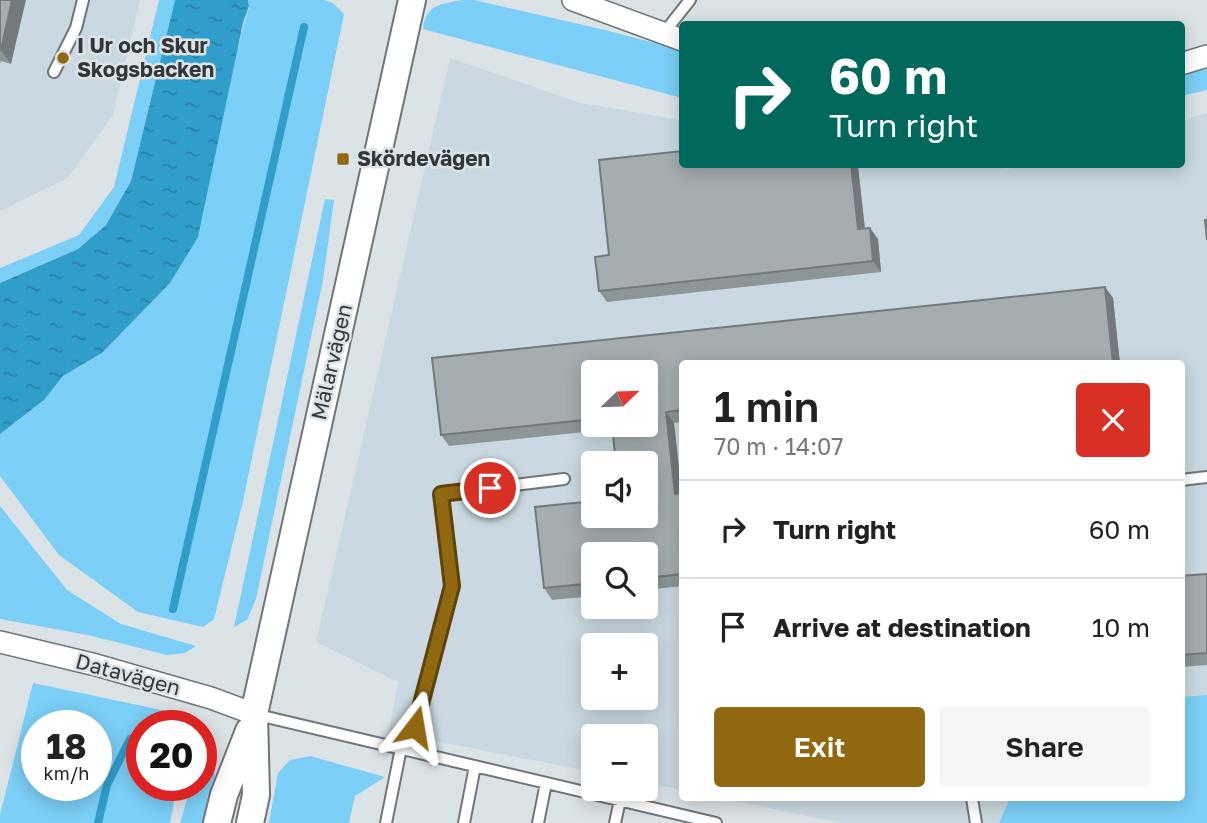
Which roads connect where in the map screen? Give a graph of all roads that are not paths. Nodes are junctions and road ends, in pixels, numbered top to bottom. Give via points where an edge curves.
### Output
1 (83, 0) edge
2 (412, 0) edge
3 (573, 0) edge
4 (690, 0) edge
5 (680, 21) edge
6 (673, 37) edge
7 (1207, 56) edge
8 (1185, 63) edge
9 (54, 72) dead end
10 (1207, 477) edge
11 (564, 478) dead end
12 (1185, 480) edge
13 (1, 647) edge
14 (253, 719) junction
15 (405, 749) junction
16 (475, 766) junction
17 (546, 783) junction
18 (581, 791) edge
19 (620, 801) edge
20 (624, 801) edge
21 (972, 801) edge
22 (693, 820) edge
23 (218, 823) edge
24 (250, 823) edge
25 (386, 823) edge
26 (464, 823) edge
27 (538, 823) edge
28 (615, 823) edge
29 (716, 823) edge
30 (976, 823) edge

1 - 9 lane via 76,27
2 - 14 street, Mälarvägen
3 - 6 street
4 - 5 lane
7 - 8 street
10 - 12 lane
11 - 15 lane via 441,494 452,586
13 - 14 street, Datavägen via 96,665 211,698
14 - 15 lane
14 - 23 street, Mälarvägen
14 - 24 street, Mälarvägen via 256,795
15 - 16 lane
15 - 25 lane
16 - 17 lane
16 - 26 lane
17 - 18 lane
17 - 27 lane
19 - 28 lane
20 - 22 lane
21 - 30 lane
22 - 29 lane

